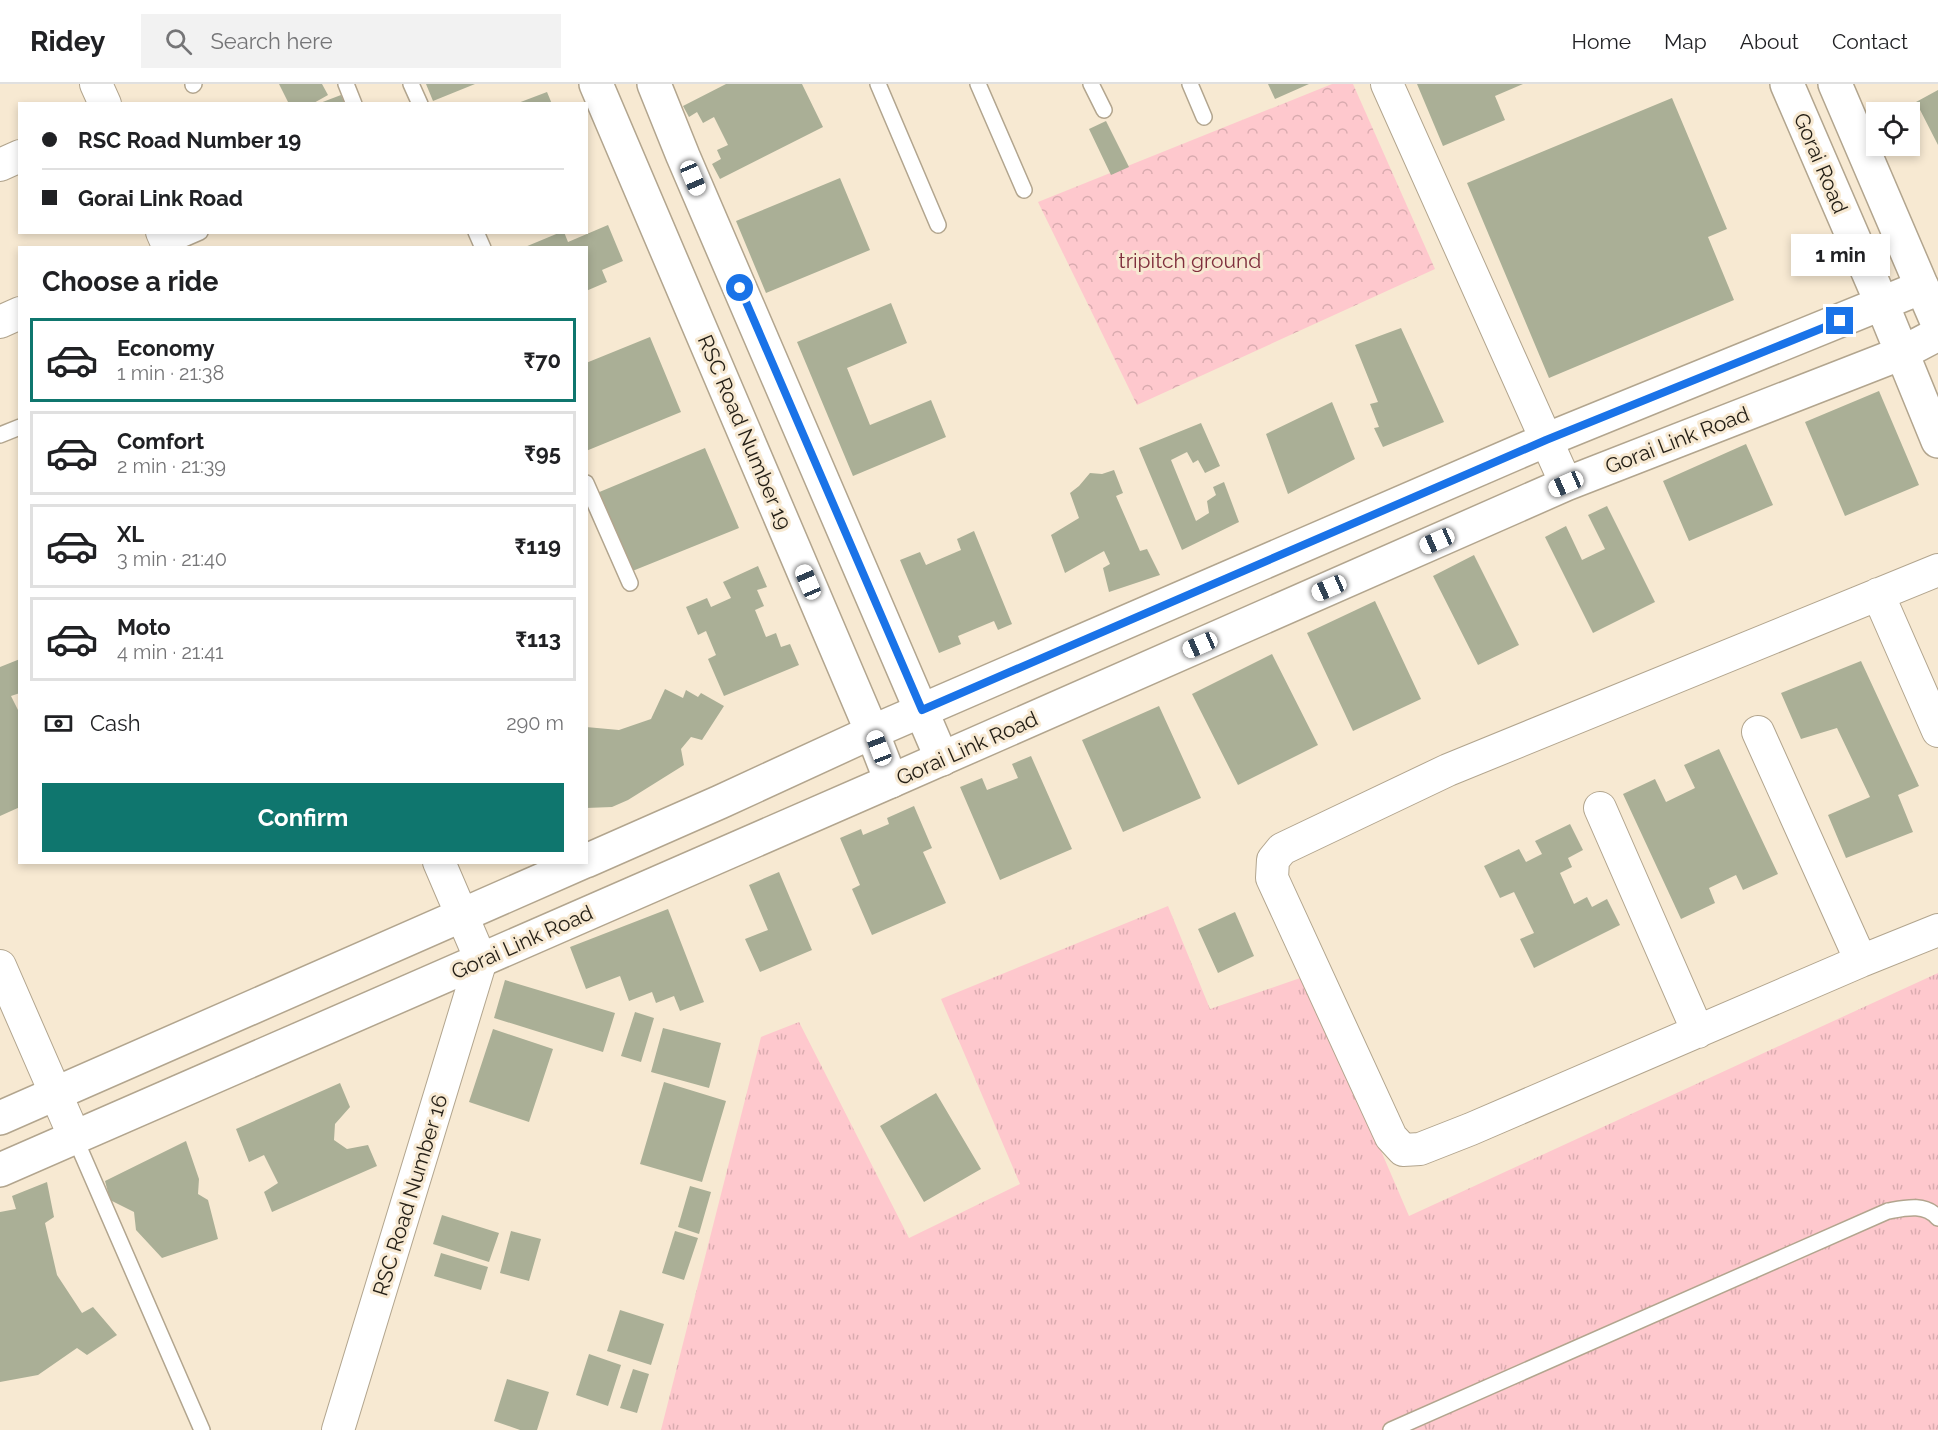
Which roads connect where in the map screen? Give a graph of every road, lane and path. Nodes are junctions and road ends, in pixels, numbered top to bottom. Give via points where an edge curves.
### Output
1 (96, 84) edge
2 (345, 84) edge
3 (411, 84) edge
4 (654, 84) edge
5 (878, 84) edge
6 (978, 84) edge
7 (1091, 84) edge
8 (1190, 84) edge
9 (1387, 84) edge
10 (1787, 84) edge
11 (1835, 84) edge
12 (603, 86) edge
13 (104, 102) edge
14 (353, 102) edge
15 (419, 102) edge
16 (1104, 110) dead end
17 (1204, 117) dead end
18 (18, 157) edge
19 (0, 165) edge
20 (1024, 190) dead end
21 (938, 225) dead end
22 (194, 234) edge
23 (166, 243) edge
24 (1930, 284) edge
25 (1882, 304) junction
26 (18, 314) edge
27 (0, 322) edge
28 (1938, 324) edge
29 (1938, 334) edge
30 (1902, 353) junction
31 (18, 428) edge
32 (0, 435) edge
33 (1546, 440) junction
34 (1938, 441) edge
35 (1566, 484) junction
36 (588, 488) edge
37 (1938, 570) edge
38 (630, 582) dead end
39 (1878, 594) junction
40 (922, 710) junction
41 (1938, 731) edge
42 (872, 732) junction
43 (1758, 732) dead end
44 (942, 759) junction
45 (891, 781) junction
46 (1600, 808) dead end
47 (588, 861) edge
48 (440, 864) edge
49 (580, 864) edge
50 (462, 915) junction
51 (1938, 930) edge
52 (482, 960) junction
53 (1862, 961) junction
54 (0, 966) edge
55 (1698, 1032) junction
56 (56, 1094) junction
57 (0, 1118) edge
58 (75, 1138) junction
59 (0, 1170) edge
60 (1938, 1218) edge
61 (202, 1430) edge
62 (338, 1430) edge
63 (1391, 1430) edge

1 - 13 street
2 - 14 lane
3 - 15 lane
4 - 40 main road
5 - 21 lane
6 - 20 lane
7 - 16 lane
8 - 17 lane
9 - 33 street
10 - 25 main road, Gorai Road
11 - 24 main road
12 - 42 main road, RSC Road Number 19
18 - 19 street
22 - 23 lane
24 - 25 main road
24 - 28 main road
25 - 30 main road, Gorai Road
25 - 33 main road
26 - 27 street
29 - 30 main road, Gorai Link Road
30 - 34 main road, Gorai Road
30 - 35 main road, Gorai Link Road
31 - 32 lane
33 - 35 street
33 - 40 main road
35 - 44 main road, Gorai Link Road
36 - 38 lane
37 - 39 street
39 - 41 street
39 - 55 street via 1448,770 1282,849 1273,860 1272,878 1391,1137 1403,1150 1420,1149 1471,1130
40 - 42 main road
40 - 44 main road
42 - 45 main road, RSC Road Number 19
42 - 47 main road
43 - 53 street
44 - 45 main road, Gorai Link Road
45 - 52 main road, Gorai Link Road
46 - 55 street
48 - 50 street
49 - 50 main road
50 - 52 street
50 - 56 main road
51 - 53 street
52 - 58 main road, Gorai Link Road
52 - 62 street, RSC Road Number 16
53 - 55 street
54 - 56 street
56 - 57 main road
56 - 58 street
58 - 59 main road, Gorai Link Road
58 - 61 lane
60 - 63 lane via 1915,1207 1888,1211

